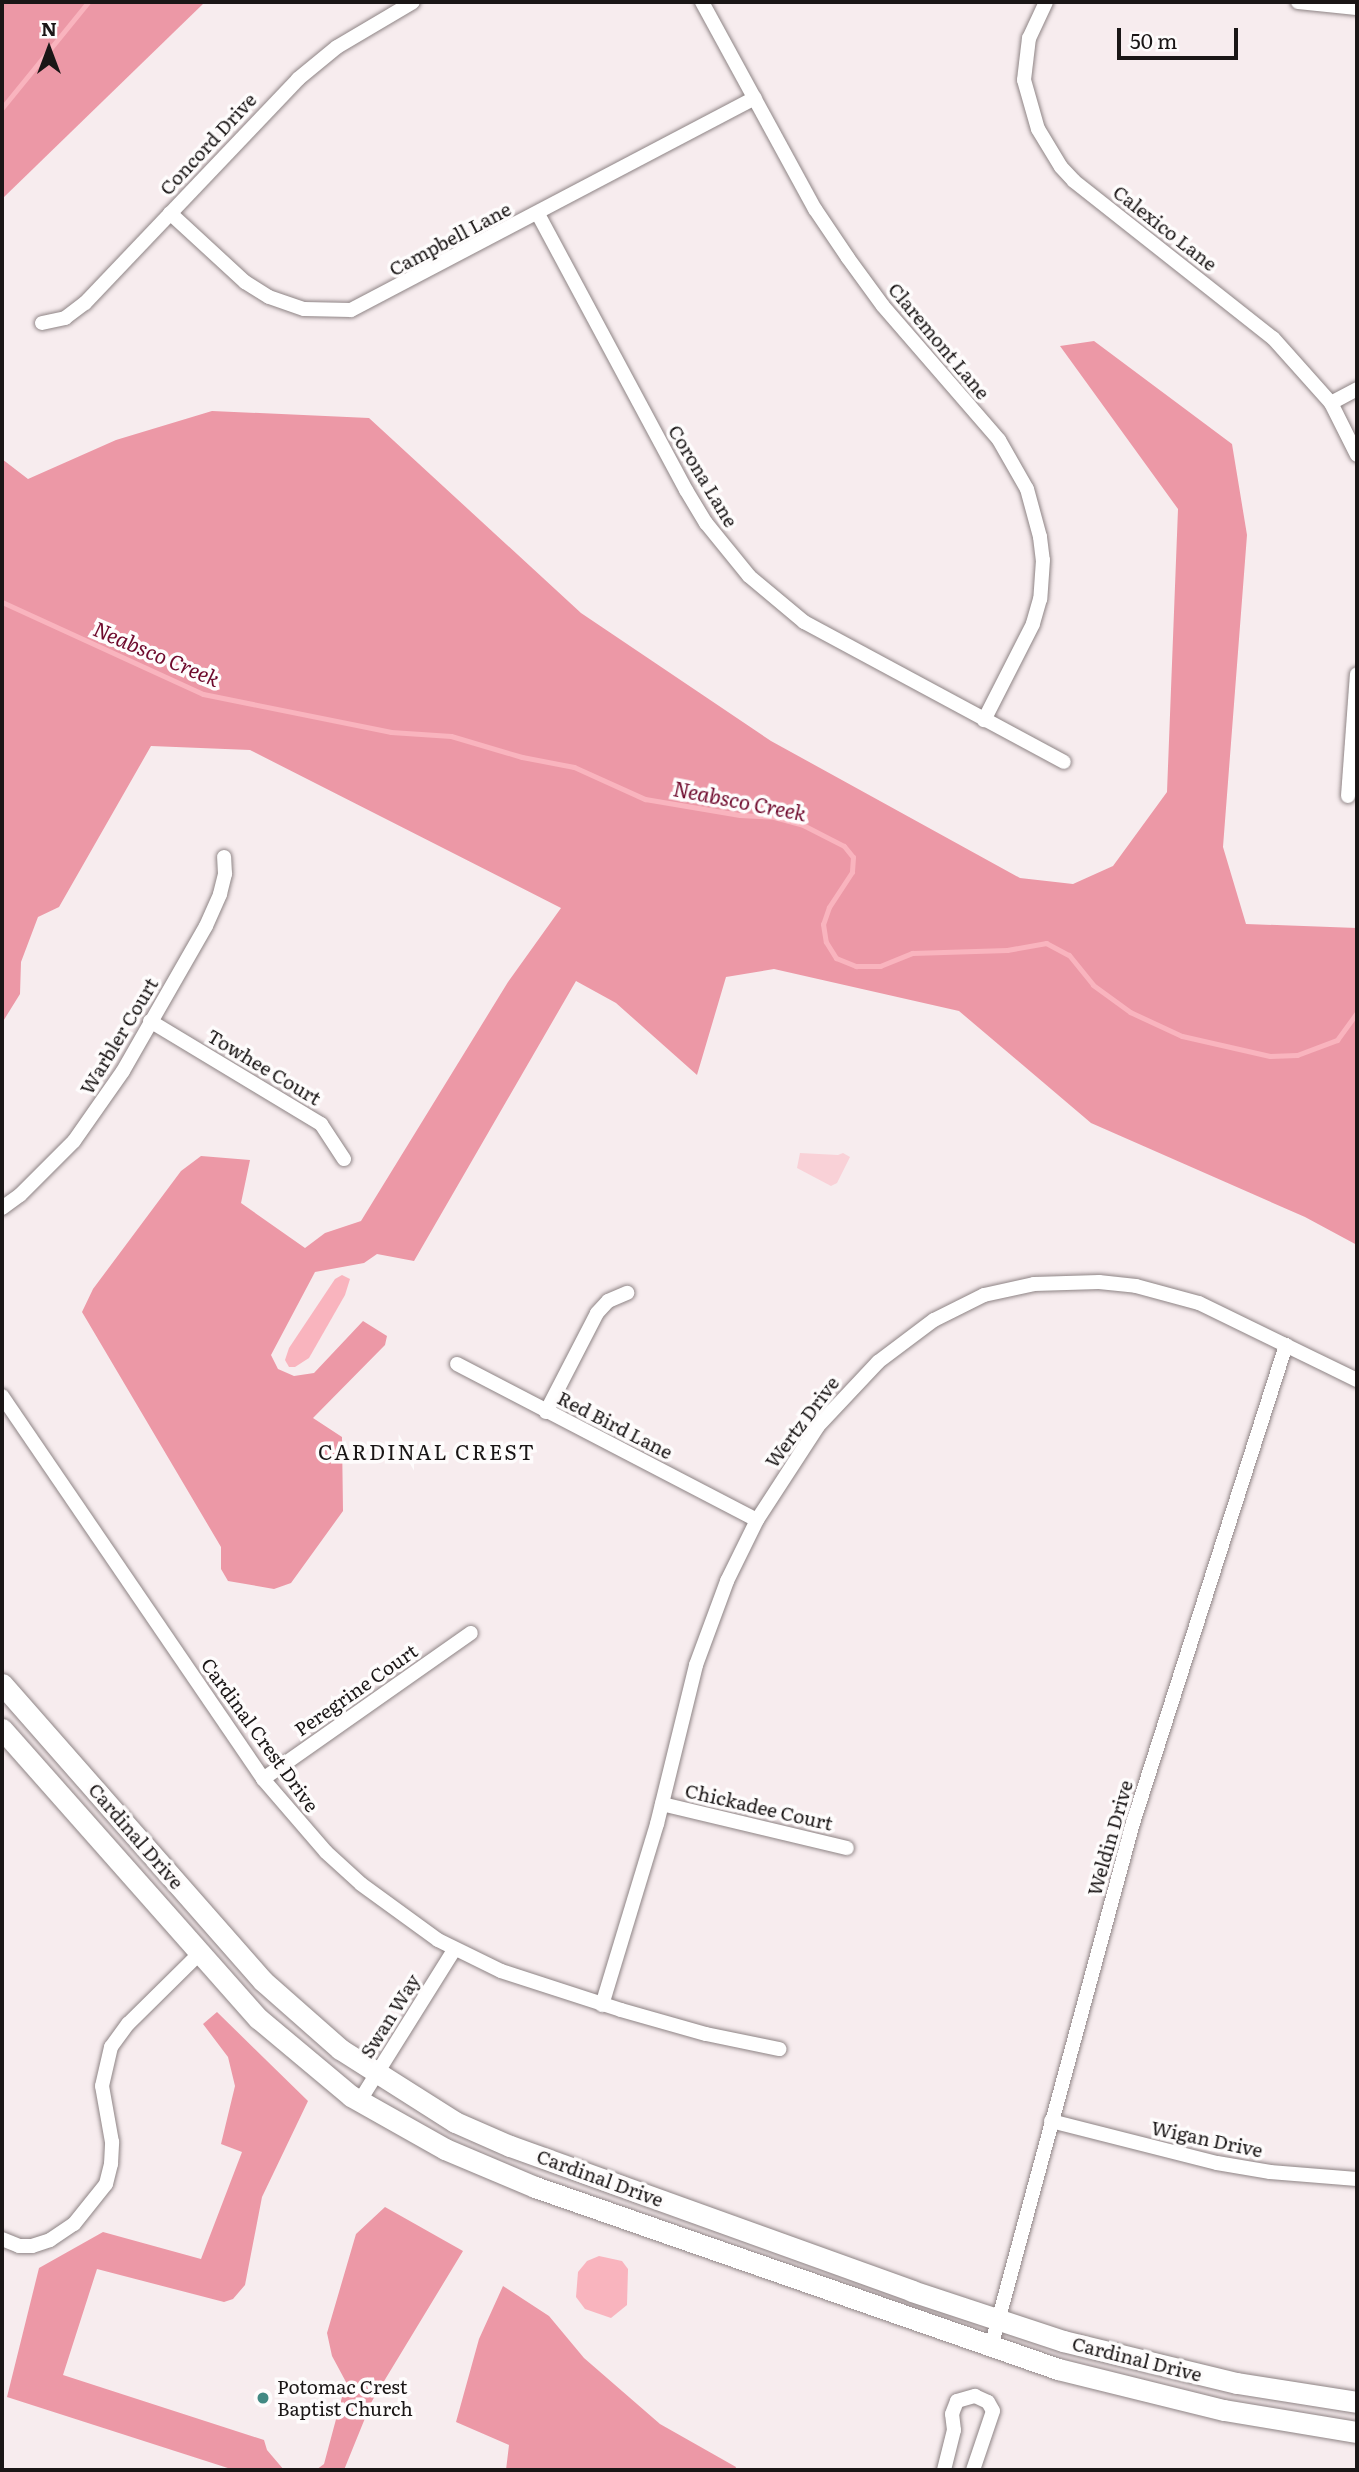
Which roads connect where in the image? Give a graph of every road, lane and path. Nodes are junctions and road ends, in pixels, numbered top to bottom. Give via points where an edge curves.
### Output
1 (413, 2) edge
2 (702, 2) edge
3 (1046, 2) edge
4 (1298, 2) edge
5 (1357, 8) edge
6 (755, 98) junction
7 (170, 213) junction
8 (538, 214) junction
9 (42, 323) dead end
10 (1357, 389) edge
11 (1331, 402) junction
12 (1357, 454) edge
13 (1357, 674) edge
14 (984, 720) junction
15 (1064, 762) dead end
16 (1348, 796) dead end
17 (224, 857) dead end
18 (150, 1021) junction
19 (344, 1159) dead end
20 (2, 1208) edge
21 (627, 1293) dead end
22 (1286, 1345) junction
23 (457, 1364) dead end
24 (1357, 1380) edge
25 (2, 1396) edge
26 (547, 1412) junction
27 (757, 1520) junction
28 (471, 1633) dead end
29 (2, 1684) edge
30 (2, 1729) edge
31 (263, 1779) junction
32 (662, 1804) junction
33 (847, 1848) dead end
34 (454, 1950) junction
35 (199, 1954) junction
36 (602, 2005) junction
37 (779, 2049) dead end
38 (376, 2075) junction
39 (359, 2102) junction
40 (1051, 2121) junction
41 (1357, 2179) edge
42 (2, 2239) edge
43 (999, 2320) junction
44 (991, 2347) junction
45 (1357, 2402) edge
46 (1357, 2432) edge
47 (944, 2470) edge
48 (973, 2470) edge

1 - 7 street, Concord Drive via 337,47 298,79
2 - 6 street, Claremont Lane
3 - 11 street, Calexico Lane via 1029,37 1024,80 1038,129 1061,167 1264,330
4 - 5 street
6 - 8 street, Campbell Lane
6 - 14 street, Claremont Lane via 815,209 848,258 898,324 999,440 1027,489 1043,560 1040,599
7 - 8 street, Campbell Lane via 259,292 291,306 336,312 361,307
7 - 9 street, Concord Drive via 85,303 65,318
8 - 14 street, Corona Lane via 686,491 742,569 804,622
10 - 11 street
11 - 12 street, Calexico Lane
13 - 16 street
14 - 15 street, Corona Lane
17 - 18 street, Warbler Court via 220,894 206,926
18 - 19 street, Towhee Court via 321,1124
18 - 20 street, Warbler Court via 106,1098 74,1141
21 - 26 street via 608,1301 597,1313
22 - 24 street, Wertz Drive
22 - 27 street, Wertz Drive via 1199,1303 1136,1286 1063,1282 984,1295 934,1320 871,1368 818,1426
22 - 40 street, Weldin Drive via 1133,1823
23 - 26 street, Red Bird Lane
25 - 31 street, Cardinal Crest Drive
26 - 27 street, Red Bird Lane
27 - 32 street, Wertz Drive via 708,1627
28 - 31 street, Peregrine Court
29 - 38 main road, Cardinal Drive via 245,1962 312,2026
30 - 35 main road, Cardinal Drive
31 - 34 street, Cardinal Crest Drive via 326,1852 361,1884
32 - 33 street, Chickadee Court
32 - 36 street, Wertz Drive
34 - 36 street, Cardinal Crest Drive
34 - 38 street, Swan Way
35 - 39 main road, Cardinal Drive via 259,2019
35 - 42 street via 111,2047 102,2086 112,2142 106,2184 74,2224 50,2240 19,2246
36 - 37 street, Cardinal Crest Drive
38 - 39 street, Swan Way
38 - 43 main road, Cardinal Drive via 455,2122 510,2146
39 - 44 main road, Cardinal Drive via 498,2173
40 - 41 street, Wigan Drive via 1217,2163
40 - 43 street, Weldin Drive
43 - 44 street, Weldin Drive
43 - 45 main road, Cardinal Drive via 1135,2360 1237,2383
44 - 46 main road, Cardinal Drive via 1125,2387 1224,2410
47 - 48 street via 957,2401 975,2396 988,2402 993,2411

